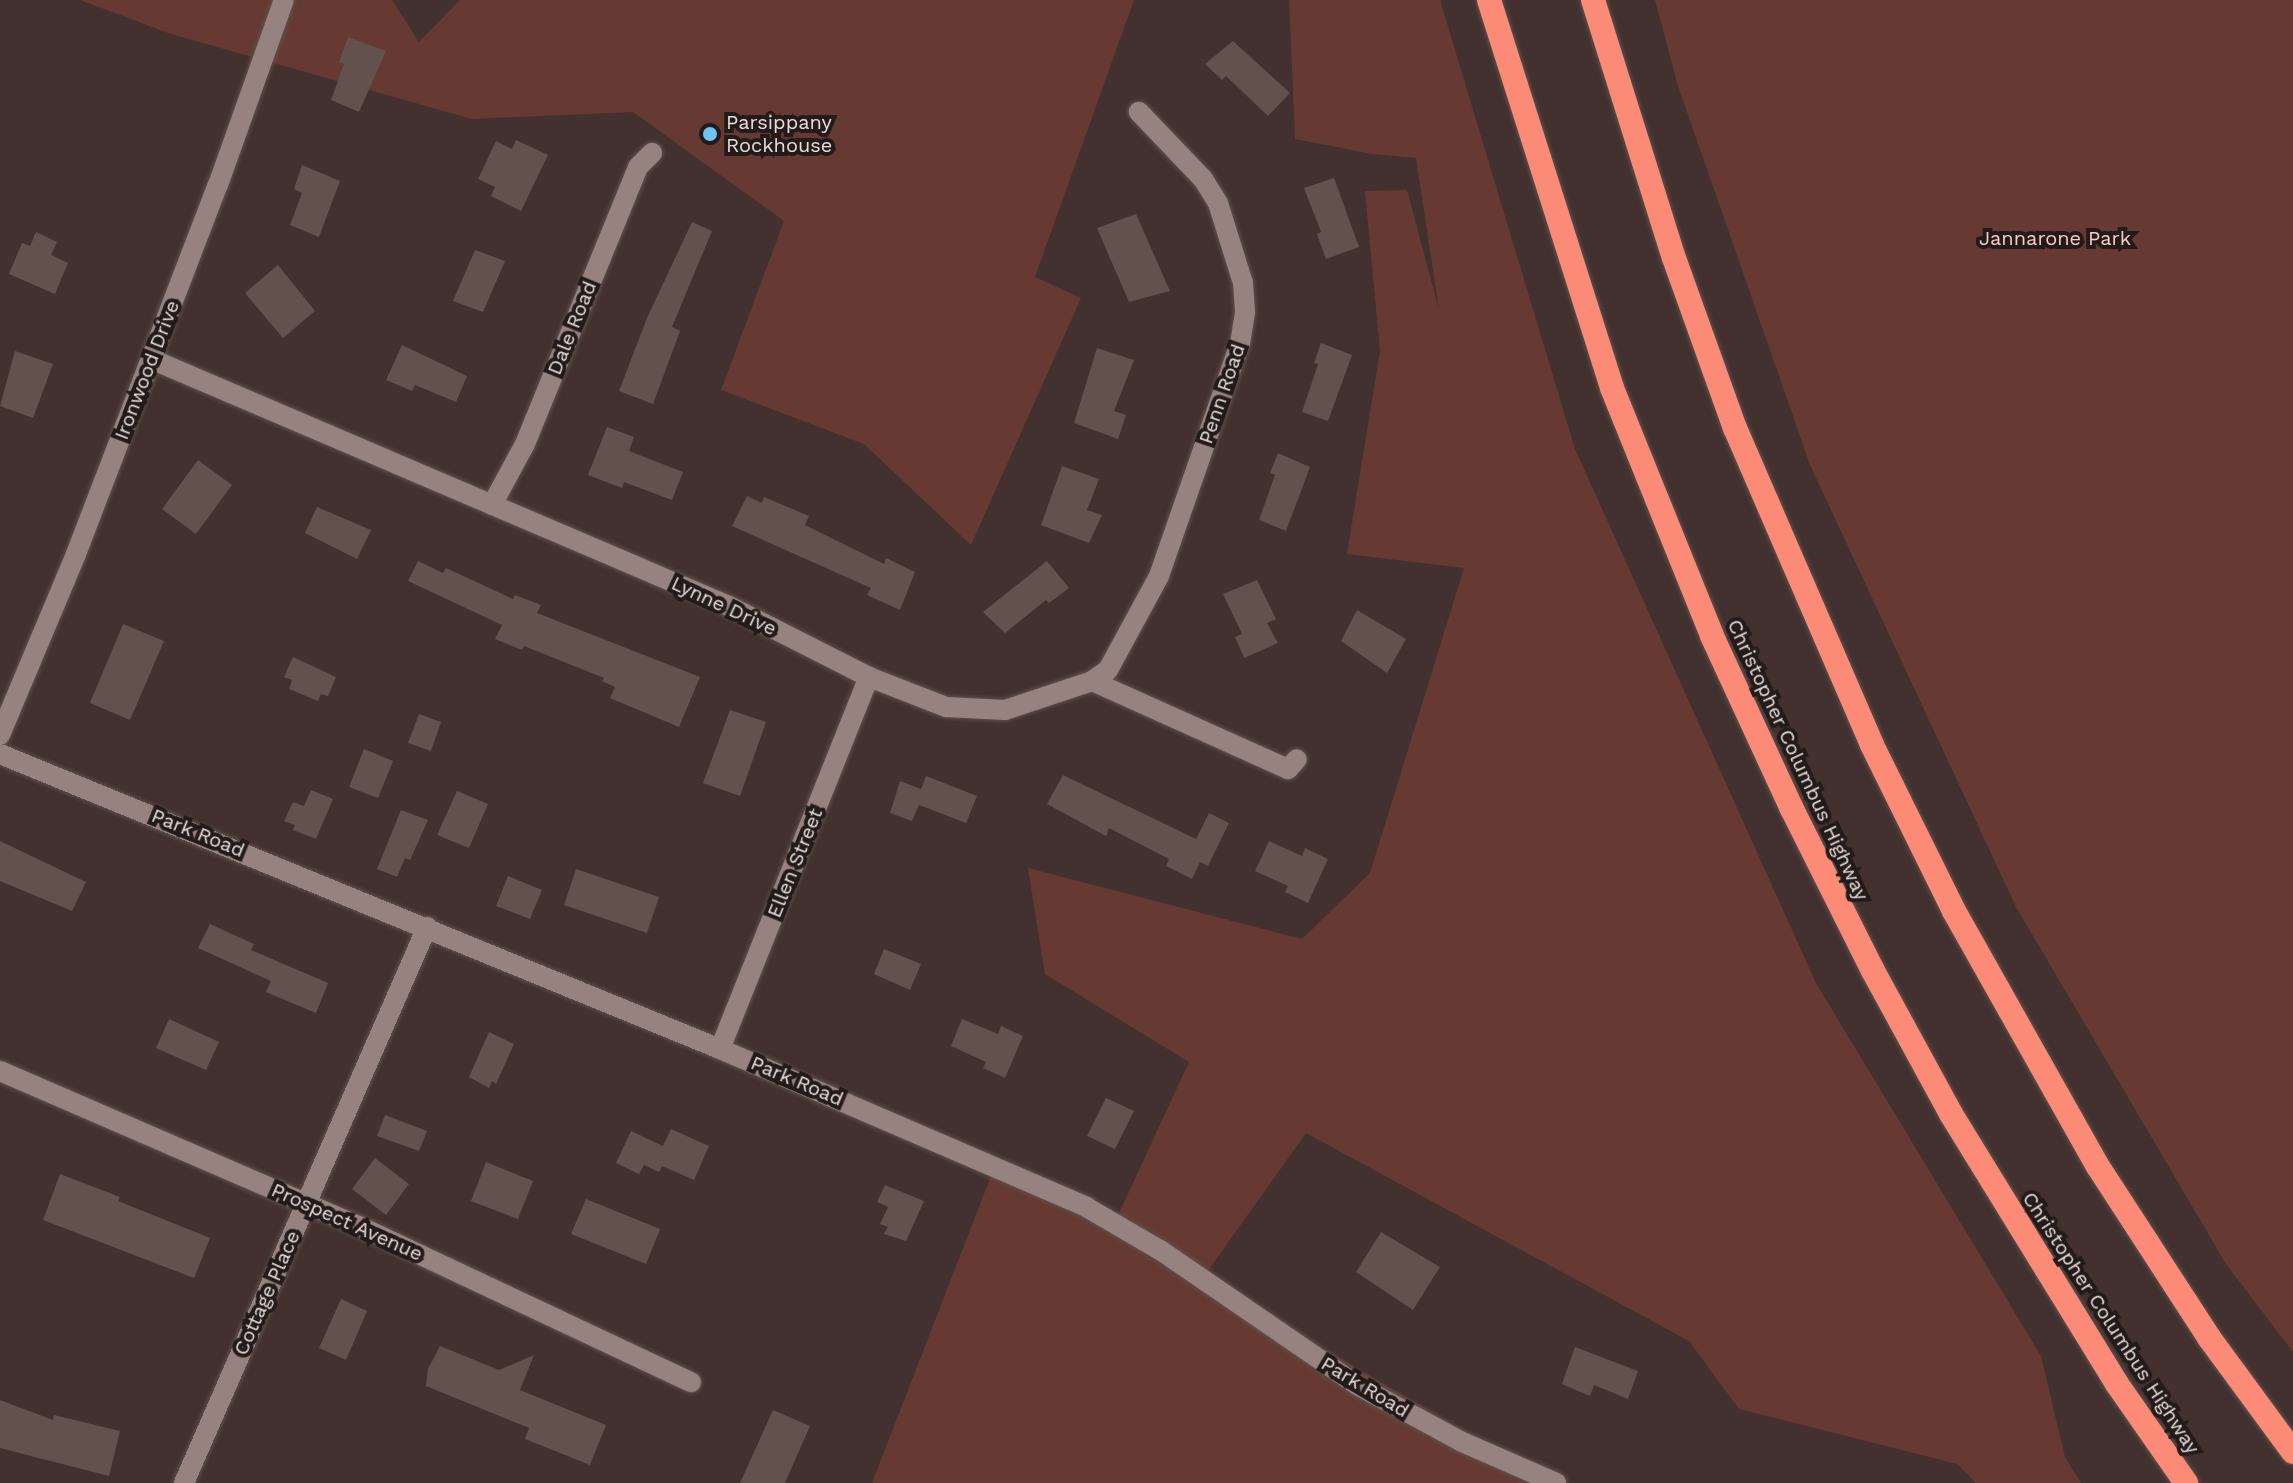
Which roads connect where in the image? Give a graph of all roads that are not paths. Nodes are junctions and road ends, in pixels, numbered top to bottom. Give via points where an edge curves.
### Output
1 (284, 0) edge
2 (1489, 0) edge
3 (1593, 0) edge
4 (1139, 112) dead end
5 (652, 153) dead end
6 (151, 359) junction
7 (492, 505) junction
8 (869, 677) junction
9 (1092, 681) junction
10 (0, 735) edge
11 (0, 754) edge
12 (1297, 759) dead end
13 (427, 927) junction
14 (720, 1049) junction
15 (0, 1071) edge
16 (307, 1204) junction
17 (691, 1382) dead end
18 (2293, 1452) edge
19 (184, 1483) edge
20 (1556, 1483) edge
21 (2186, 1483) edge

1 - 6 street, Ironwood Drive
2 - 21 highway, Christopher Columbus Highway via 1612,388 1712,636 1792,809 1951,1114 2109,1372
3 - 18 highway via 1674,258 1735,428 1872,745 1961,923 2097,1165 2210,1339
4 - 9 street, Penn Road via 1203,179 1218,203 1243,283 1245,311 1240,344 1159,576 1108,670
5 - 7 street, Dale Road via 638,167 525,444
6 - 7 street, Lynne Drive
6 - 10 street, Ironwood Drive
7 - 8 street, Lynne Drive via 729,606
8 - 9 street, Lynne Drive via 946,707 977,711 1005,710
8 - 14 street, Ellen Street
9 - 12 street via 1288,769
11 - 13 street, Park Road
13 - 14 street, Park Road
13 - 16 street, Cottage Place
14 - 20 street, Park Road via 1086,1207 1160,1250 1357,1385 1460,1441
15 - 16 street, Prospect Avenue
16 - 17 street, Prospect Avenue
16 - 19 street, Cottage Place

